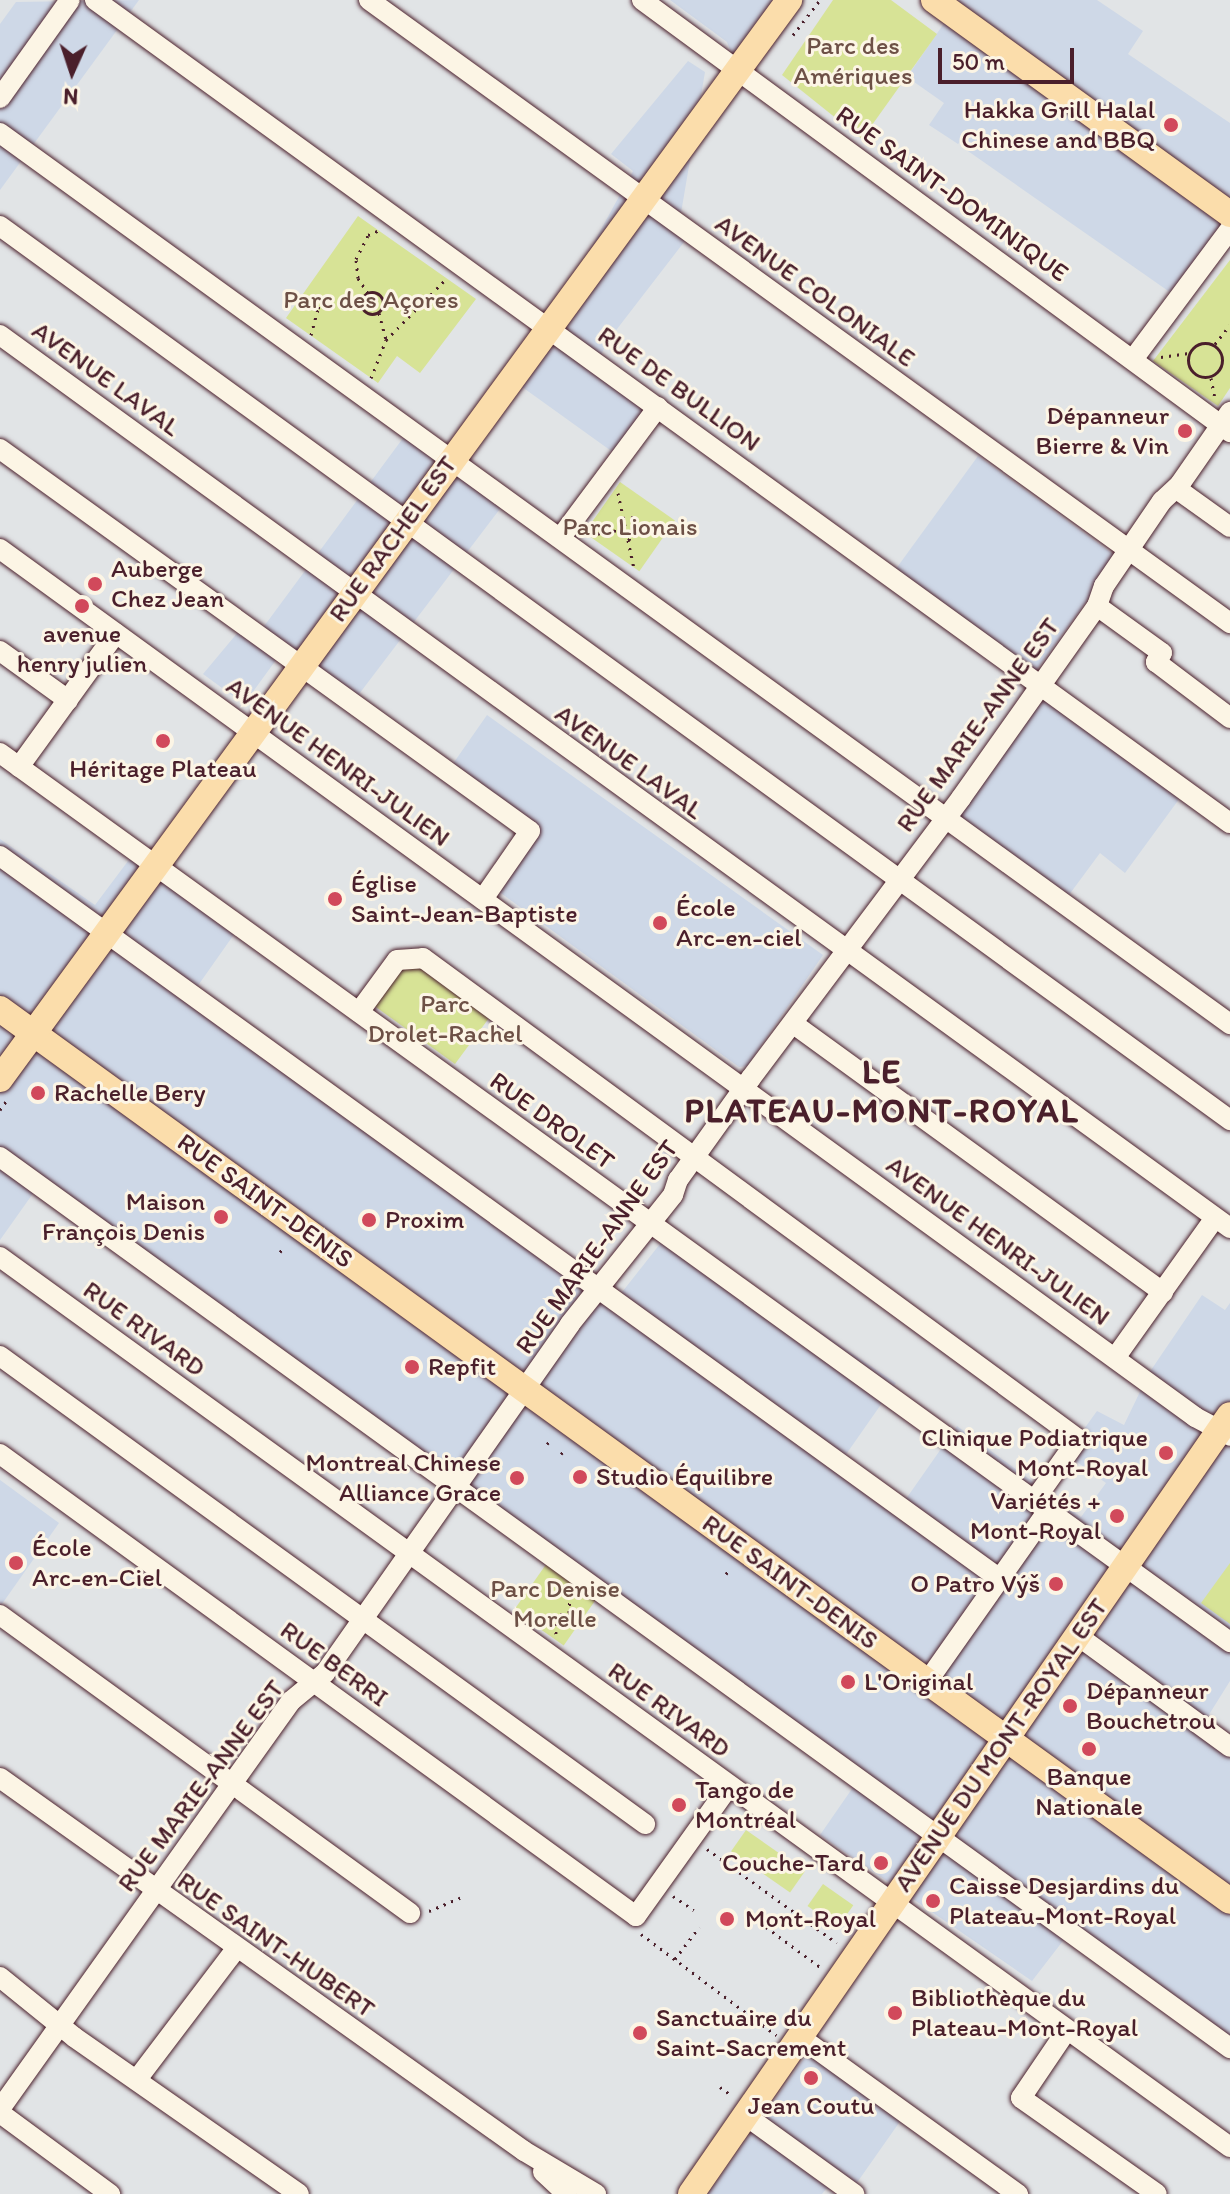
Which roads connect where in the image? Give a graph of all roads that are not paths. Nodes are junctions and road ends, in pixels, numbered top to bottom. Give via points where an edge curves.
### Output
1 (70, 0) edge
2 (95, 0) edge
3 (369, 0) edge
4 (642, 0) edge
5 (789, 0) edge
6 (934, 0) edge
7 (734, 70) junction
8 (0, 98) edge
9 (0, 133) edge
10 (641, 197) junction
11 (1230, 214) edge
12 (0, 226) edge
13 (1230, 229) edge
14 (548, 326) junction
15 (0, 335) edge
16 (1134, 358) junction
17 (658, 407) junction
18 (1225, 420) edge
19 (0, 449) edge
20 (452, 457) junction
21 (1177, 489) junction
22 (407, 519) junction
23 (1230, 527) edge
24 (561, 537) junction
25 (0, 549) edge
26 (1129, 550) junction
27 (355, 592) junction
28 (1097, 606) junction
29 (1230, 623) edge
30 (116, 633) junction
31 (0, 651) edge
32 (300, 666) junction
33 (1041, 686) junction
34 (68, 700) junction
35 (1230, 718) edge
36 (252, 732) junction
37 (0, 753) edge
38 (19, 767) junction
39 (945, 816) junction
40 (1230, 823) edge
41 (0, 856) edge
42 (156, 865) junction
43 (899, 877) junction
44 (483, 899) junction
45 (106, 932) junction
46 (847, 954) junction
47 (0, 1009) edge
48 (359, 1012) junction
49 (1230, 1024) edge
50 (795, 1025) junction
51 (33, 1034) junction
52 (0, 1079) edge
53 (743, 1090) junction
54 (1230, 1120) edge
55 (695, 1156) junction
56 (0, 1157) edge
57 (1223, 1223) edge
58 (649, 1225) junction
59 (0, 1257) edge
60 (600, 1290) junction
61 (1163, 1292) junction
62 (0, 1356) edge
63 (1115, 1358) junction
64 (524, 1389) junction
65 (1226, 1427) edge
66 (0, 1454) edge
67 (458, 1489) junction
68 (1040, 1507) junction
69 (411, 1554) junction
70 (1124, 1566) junction
71 (1000, 1579) junction
72 (0, 1615) edge
73 (362, 1619) junction
74 (1078, 1636) junction
75 (1230, 1642) edge
76 (927, 1682) junction
77 (315, 1683) junction
78 (1007, 1740) junction
79 (1230, 1747) edge
80 (0, 1778) edge
81 (233, 1784) junction
82 (729, 1786) junction
83 (645, 1824) dead end
84 (939, 1838) junction
85 (155, 1891) junction
86 (1230, 1901) edge
87 (891, 1905) junction
88 (410, 1913) road end
89 (236, 1949) junction
90 (0, 1977) edge
91 (59, 2021) junction
92 (1067, 2030) junction
93 (800, 2037) junction
94 (1230, 2048) edge
95 (138, 2078) junction
96 (738, 2105) junction
97 (0, 2111) edge
98 (1230, 2147) edge
99 (524, 2151) junction
100 (826, 2186) edge
101 (98, 2191) edge
102 (563, 2193) edge
103 (299, 2194) edge
104 (596, 2194) edge
105 (691, 2194) edge
106 (854, 2194) edge
107 (1018, 2194) edge
108 (1157, 2194) edge

1 - 8 street
2 - 14 street, RUE DE BULLION
3 - 10 street, AVENUE COLONIALE
4 - 7 street, RUE SAINT-DOMINIQUE
5 - 7 main road, RUE RACHEL EST
6 - 11 main road
7 - 10 main road, RUE RACHEL EST
7 - 16 street, RUE SAINT-DOMINIQUE
9 - 20 street
10 - 14 main road, RUE RACHEL EST
10 - 26 street, AVENUE COLONIALE
12 - 22 street
13 - 16 street
14 - 17 street, RUE DE BULLION
14 - 20 main road, RUE RACHEL EST
15 - 27 street, AVENUE LAVAL
16 - 18 street, RUE SAINT-DOMINIQUE
17 - 24 street
17 - 33 street, RUE DE BULLION
18 - 21 street, RUE MARIE-ANNE EST
19 - 32 street
20 - 22 main road, RUE RACHEL EST
20 - 24 street
21 - 23 street
21 - 26 street, RUE MARIE-ANNE EST
22 - 27 main road, RUE RACHEL EST
22 - 43 street
24 - 39 street
25 - 30 street, AVENUE HENRI-JULIEN
26 - 28 street, RUE MARIE-ANNE EST
26 - 29 street, AVENUE COLONIALE
27 - 32 main road, RUE RACHEL EST
27 - 46 street, AVENUE LAVAL
28 - 33 street, RUE MARIE-ANNE EST
28 - 35 street via 1162,653 1156,662
30 - 34 street
30 - 36 street, AVENUE HENRI-JULIEN
31 - 34 street
32 - 36 main road, RUE RACHEL EST
32 - 44 street via 530,831
33 - 39 street, RUE MARIE-ANNE EST
33 - 40 street, RUE DE BULLION
34 - 38 street
36 - 42 main road, RUE RACHEL EST
36 - 44 street, AVENUE HENRI-JULIEN
37 - 38 street, RUE DROLET
38 - 42 street, RUE DROLET
39 - 43 street, RUE MARIE-ANNE EST
39 - 49 street
41 - 45 street
42 - 45 main road, RUE RACHEL EST
42 - 48 street, RUE DROLET
43 - 46 street, RUE MARIE-ANNE EST
43 - 54 street
44 - 53 street, AVENUE HENRI-JULIEN
45 - 51 main road, RUE RACHEL EST
45 - 60 street
46 - 50 street, RUE MARIE-ANNE EST
46 - 57 street, AVENUE LAVAL
47 - 51 main road, RUE SAINT-DENIS
48 - 55 street via 397,960 423,958
48 - 58 street, RUE DROLET
50 - 53 street, RUE MARIE-ANNE EST
50 - 61 street
51 - 52 main road, RUE RACHEL EST
51 - 64 main road, RUE SAINT-DENIS
53 - 55 street, RUE MARIE-ANNE EST
53 - 63 street, AVENUE HENRI-JULIEN
55 - 58 street, RUE MARIE-ANNE EST
55 - 68 street via 1078,1439
56 - 67 street
57 - 61 street
58 - 60 street, RUE MARIE-ANNE EST
58 - 68 street, RUE DROLET
59 - 69 street, RUE RIVARD
60 - 64 street, RUE MARIE-ANNE EST
60 - 71 street
61 - 63 street
62 - 73 street
63 - 65 street, AVENUE HENRI-JULIEN
64 - 67 street, RUE MARIE-ANNE EST
64 - 76 main road, RUE SAINT-DENIS
65 - 70 main road, AVENUE DU MONT-ROYAL EST
66 - 77 street, RUE BERRI
67 - 69 street, RUE MARIE-ANNE EST
67 - 84 street
68 - 70 street, RUE DROLET
68 - 71 street
69 - 73 street, RUE MARIE-ANNE EST
69 - 82 street, RUE RIVARD
70 - 74 main road, AVENUE DU MONT-ROYAL EST
70 - 75 street, RUE DROLET
71 - 76 street
72 - 81 street
73 - 77 street, RUE MARIE-ANNE EST
73 - 83 street
74 - 78 main road, AVENUE DU MONT-ROYAL EST
74 - 79 street
76 - 78 main road, RUE SAINT-DENIS
77 - 81 street, RUE MARIE-ANNE EST via 291,1701
77 - 82 street, RUE BERRI via 637,1924
78 - 84 main road, AVENUE DU MONT-ROYAL EST
78 - 86 main road, RUE SAINT-DENIS
80 - 85 street, RUE SAINT-HUBERT
81 - 85 street, RUE MARIE-ANNE EST
81 - 88 street
82 - 87 street, RUE RIVARD
84 - 87 main road, AVENUE DU MONT-ROYAL EST
84 - 94 street
85 - 89 street, RUE SAINT-HUBERT
85 - 91 street, RUE MARIE-ANNE EST
87 - 92 street, RUE RIVARD
87 - 93 main road, AVENUE DU MONT-ROYAL EST
89 - 95 street
89 - 99 street, RUE SAINT-HUBERT
90 - 91 street
91 - 95 street
91 - 97 street, RUE MARIE-ANNE EST
92 - 98 street, RUE RIVARD
92 - 108 street via 1021,2098
93 - 96 main road, AVENUE DU MONT-ROYAL EST
93 - 107 street
95 - 103 street
96 - 100 street
96 - 105 main road, AVENUE DU MONT-ROYAL EST
97 - 101 street
99 - 102 street, RUE SAINT-HUBERT
99 - 104 street, RUE SAINT-HUBERT
100 - 106 street

